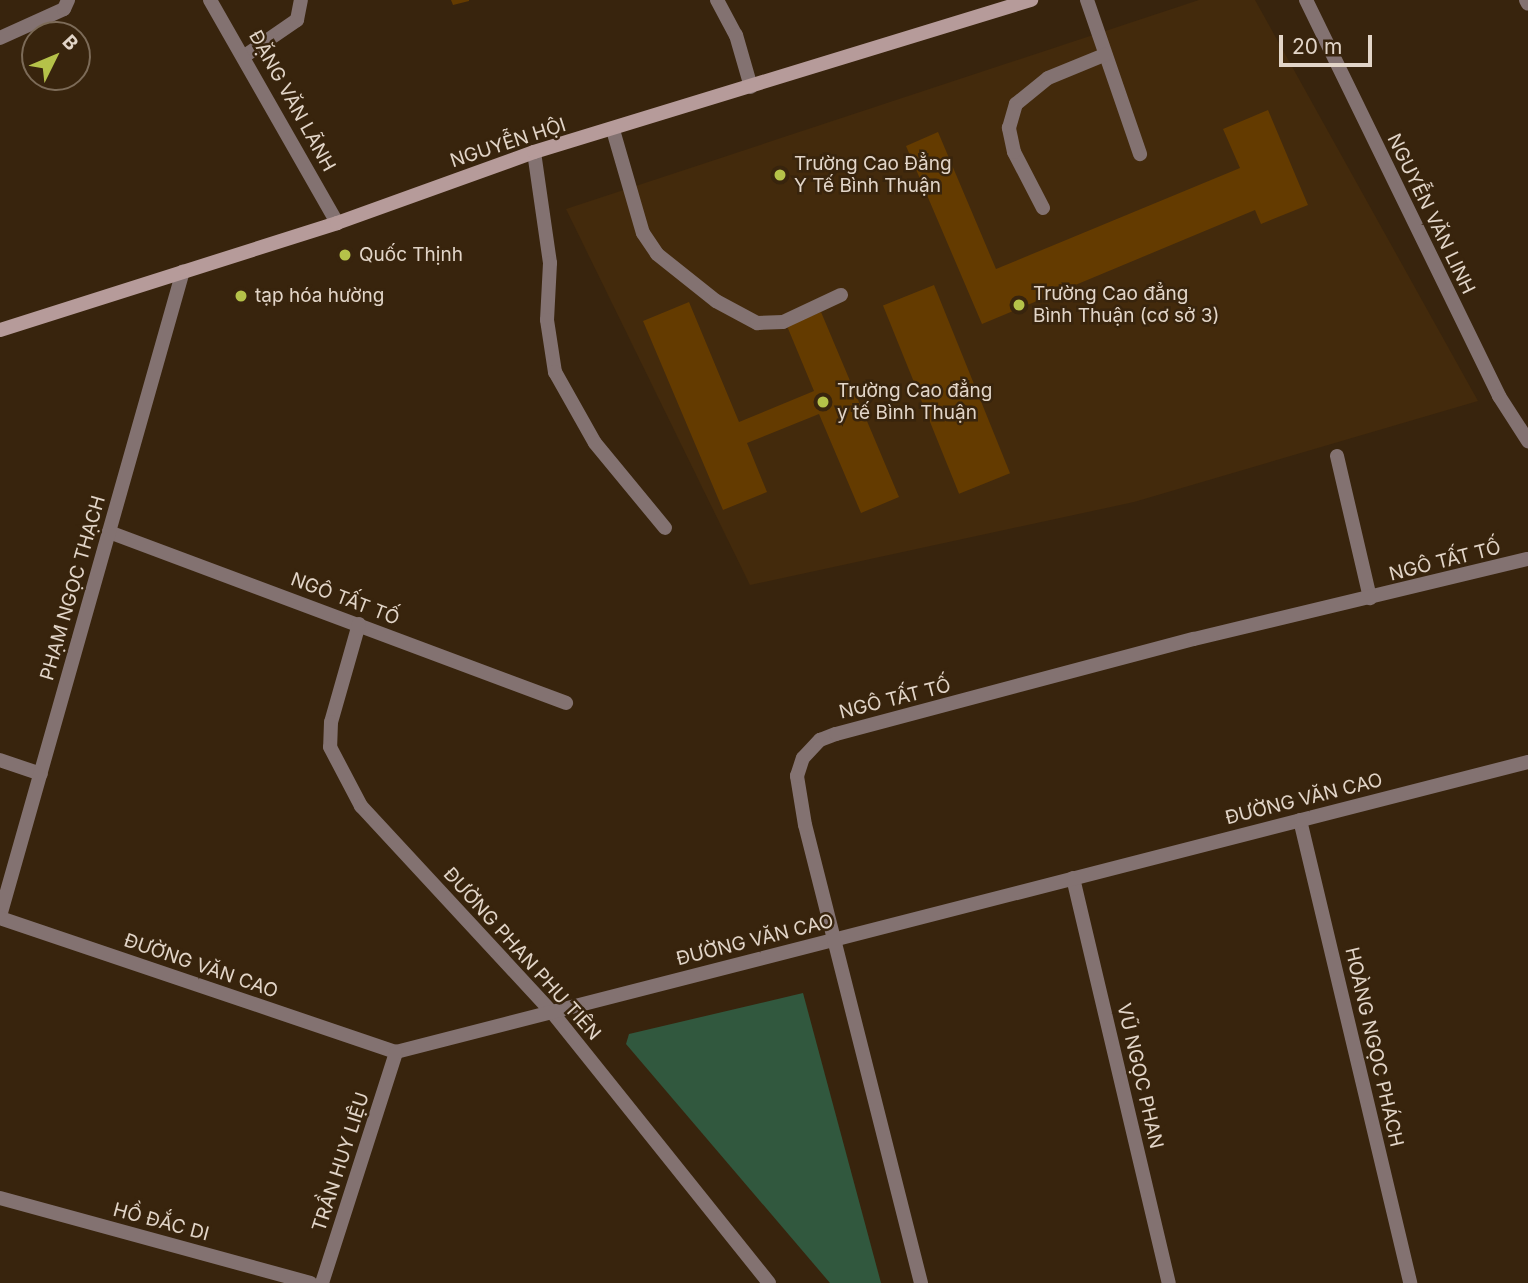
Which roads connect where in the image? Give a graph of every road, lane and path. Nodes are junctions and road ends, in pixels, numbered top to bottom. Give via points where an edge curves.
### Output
1 (68, 0) edge
2 (210, 0) edge
3 (301, 0) edge
4 (718, 0) edge
5 (1031, 0) edge
6 (1087, 0) edge
7 (1306, 0) edge
8 (0, 38) edge
9 (246, 55) junction
10 (1104, 55) junction
11 (751, 87) junction
12 (613, 130) junction
13 (534, 152) junction
14 (1140, 154) dead end
15 (1043, 208) dead end
16 (337, 223) junction
17 (183, 271) junction
18 (841, 295) dead end
19 (0, 330) edge
20 (1528, 441) edge
21 (1337, 456) dead end
22 (665, 528) dead end
23 (109, 532) junction
24 (1528, 559) edge
25 (1370, 598) junction
26 (359, 624) junction
27 (566, 703) dead end
28 (0, 760) edge
29 (1528, 762) edge
30 (41, 774) junction
31 (1300, 820) junction
32 (1073, 878) junction
33 (0, 917) edge
34 (834, 940) junction
35 (552, 1012) junction
36 (396, 1052) junction
37 (0, 1198) edge
38 (311, 1283) edge
39 (322, 1283) edge
40 (769, 1283) edge
41 (920, 1283) edge
42 (1169, 1283) edge
43 (1410, 1283) edge

1 - 8 street via 64,9
2 - 9 street, ĐẶNG VĂN LÃNH
3 - 9 street via 297,20
4 - 11 street via 736,35
5 - 11 street, NGUYỄN HỘI
6 - 10 street
7 - 20 street, NGUYỄN VĂN LINH via 1499,396
9 - 16 street, ĐẶNG VĂN LÃNH
10 - 14 street
10 - 15 street via 1048,78 1016,104 1009,128 1014,152
11 - 12 street, NGUYỄN HỘI
12 - 13 street, NGUYỄN HỘI
12 - 18 street via 643,233 657,254 716,301 757,323 783,322
13 - 16 street, NGUYỄN HỘI
13 - 22 street via 550,263 547,320 555,372 595,443
16 - 17 street, NGUYỄN HỘI
17 - 19 street, NGUYỄN HỘI
17 - 23 street, PHẠM NGỌC THẠCH
21 - 25 street
23 - 26 street, NGÔ TẤT TỐ
23 - 30 street, PHẠM NGỌC THẠCH
24 - 25 street, NGÔ TẤT TỐ
25 - 34 street, NGÔ TẤT TỐ via 1194,639 820,740 803,758 797,776
26 - 27 street, NGÔ TẤT TỐ
26 - 35 street, ĐƯỜNG PHAN PHU TIÊN via 331,722 330,747 341,775 361,806
28 - 30 street
29 - 31 street, ĐƯỜNG VĂN CAO
30 - 33 street, PHẠM NGỌC THẠCH
31 - 32 street, ĐƯỜNG VĂN CAO
31 - 43 street, HOÀNG NGỌC PHÁCH
32 - 34 street, ĐƯỜNG VĂN CAO
32 - 42 street, VŨ NGỌC PHAN
33 - 36 street, ĐƯỜNG VĂN CAO
34 - 35 street, ĐƯỜNG VĂN CAO
34 - 41 street, NGÔ TẤT TỐ
35 - 36 street, ĐƯỜNG VĂN CAO
35 - 40 street, ĐƯỜNG PHAN PHU TIÊN
36 - 39 street, TRẦN HUY LIỆU
37 - 38 street, HỒ ĐẮC DI

